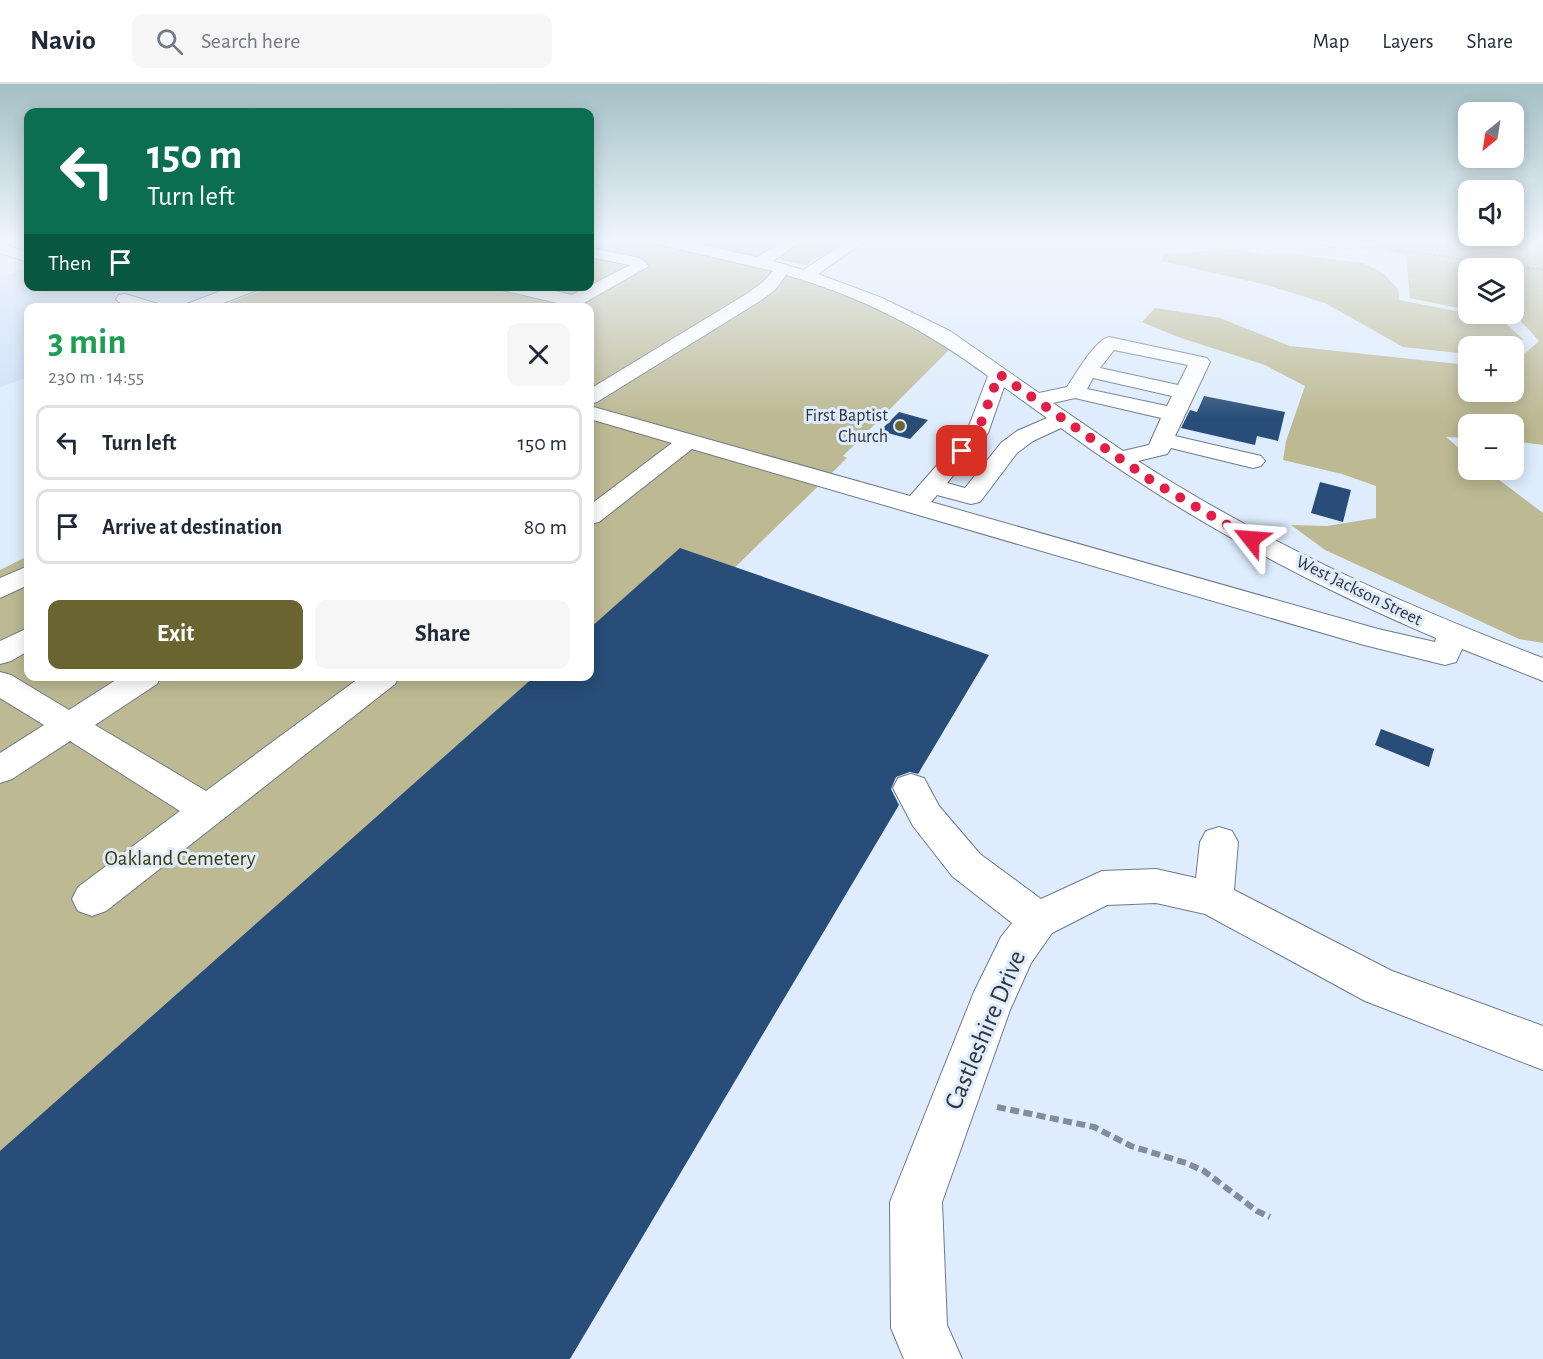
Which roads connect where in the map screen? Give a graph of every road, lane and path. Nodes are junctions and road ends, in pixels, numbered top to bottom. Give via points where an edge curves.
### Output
1 (748, 300) edge
2 (877, 300) edge
3 (1087, 371) junction
4 (999, 374) junction
5 (1075, 392) junction
6 (1184, 392) junction
7 (594, 396) edge
8 (1037, 400) junction
9 (594, 413) edge
10 (1173, 414) junction
11 (1064, 419) junction
12 (1163, 440) junction
13 (688, 441) junction
14 (1121, 459) junction
15 (1253, 461) dead end
16 (932, 486) junction
17 (915, 506) junction
18 (594, 514) edge
19 (24, 576) edge
20 (0, 589) edge
21 (1452, 636) junction
22 (24, 640) edge
23 (0, 654) edge
24 (1543, 670) edge
25 (138, 681) edge
26 (378, 681) edge
27 (0, 683) edge
28 (68, 726) junction
29 (0, 770) edge
30 (911, 789) dead end
31 (206, 809) junction
32 (1219, 842) dead end
33 (92, 899) dead end
34 (1213, 899) junction
35 (1038, 920) junction
36 (1543, 1048) edge
37 (997, 1107) dead end
38 (1270, 1217) dead end
39 (933, 1359) edge

1 - 7 street
2 - 4 street, West Jackson Street via 944,336
3 - 5 street
3 - 6 street
3 - 6 street via 1109,343 1200,362
4 - 8 street, West Jackson Street
4 - 16 street via 977,434
5 - 8 street
5 - 10 street
6 - 10 street
8 - 11 street, West Jackson Street
9 - 13 street
10 - 12 street
11 - 14 street, West Jackson Street
11 - 16 street via 1025,436 1009,448 971,497
12 - 14 street via 1159,449
12 - 15 street
13 - 17 street
13 - 18 street
14 - 21 street, West Jackson Street via 1233,529
16 - 17 street
17 - 21 street via 1445,655
19 - 20 street
21 - 24 street, West Jackson Street
22 - 23 street
25 - 28 street
26 - 31 street via 243,786
27 - 28 street
28 - 29 street
28 - 31 street
30 - 35 street via 926,816 966,865
31 - 33 street
32 - 34 street
34 - 35 street, Castleshire Drive via 1155,886 1102,888
34 - 36 street, Castleshire Drive via 1380,987
35 - 39 street, Castleshire Drive via 1016,950 989,1007 916,1202 919,1328
37 - 38 path via 1094,1127 1131,1146 1186,1163

